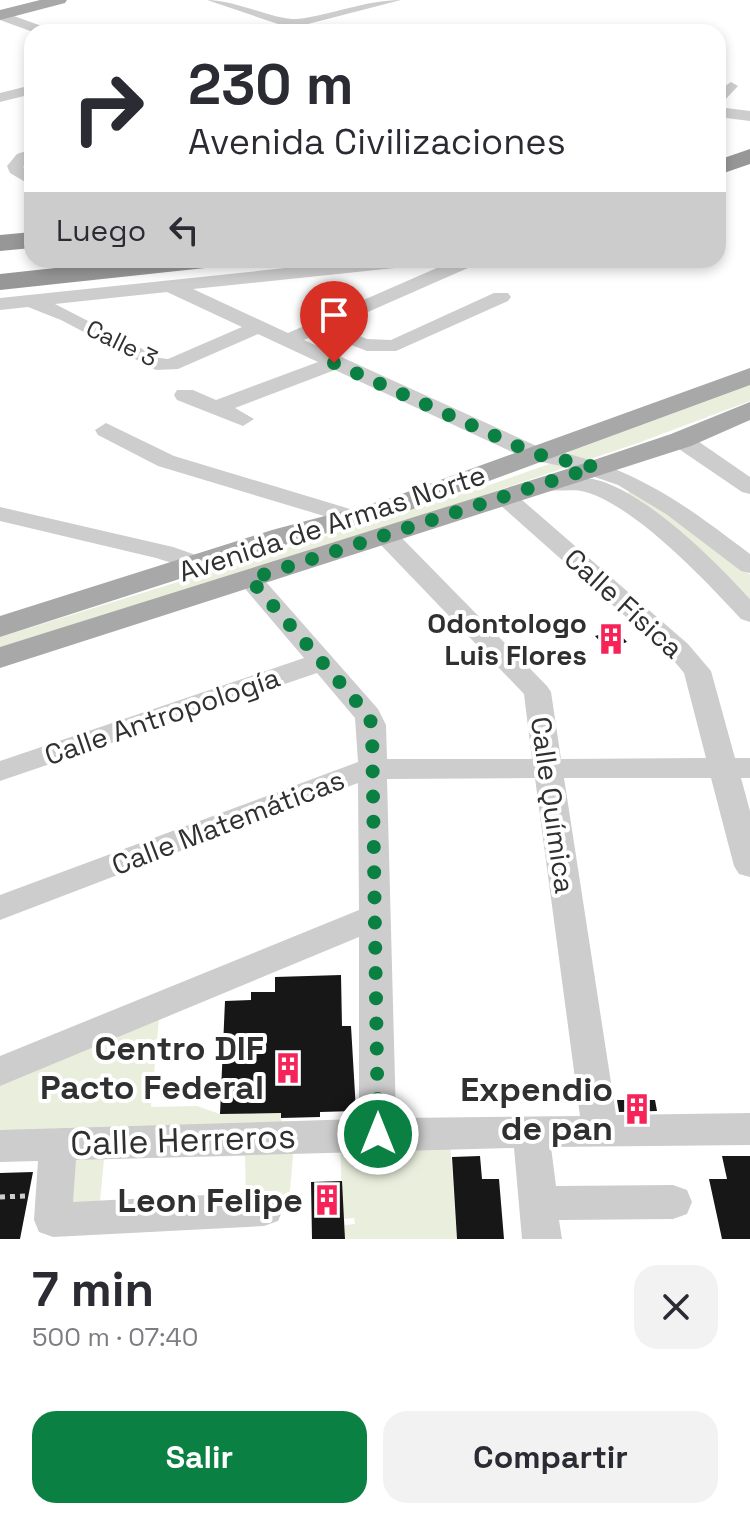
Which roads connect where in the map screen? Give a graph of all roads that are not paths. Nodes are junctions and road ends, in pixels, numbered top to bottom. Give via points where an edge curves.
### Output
1 (33, 0) edge
2 (59, 0) edge
3 (213, 0) edge
4 (395, 0) edge
5 (0, 8) edge
6 (0, 15) edge
7 (24, 24) edge
8 (267, 24) edge
9 (298, 24) edge
10 (731, 86) dead end
11 (24, 91) edge
12 (726, 91) edge
13 (0, 98) edge
14 (726, 112) edge
15 (748, 112) edge
16 (750, 156) edge
17 (24, 158) edge
18 (726, 165) edge
19 (24, 176) edge
20 (750, 181) edge
21 (726, 190) edge
22 (24, 250) edge
23 (0, 255) edge
24 (24, 257) edge
25 (130, 268) edge
26 (335, 268) edge
27 (452, 268) edge
28 (0, 282) edge
29 (168, 285) junction
30 (501, 297) dead end
31 (30, 300) junction
32 (0, 304) edge
33 (322, 326) junction
34 (258, 327) junction
35 (288, 340) junction
36 (334, 363) junction
37 (750, 376) edge
38 (722, 386) junction
39 (185, 395) dead end
40 (750, 399) edge
41 (685, 400) junction
42 (218, 407) junction
43 (737, 416) edge
44 (243, 419) dead end
45 (623, 422) junction
46 (106, 430) dead end
47 (672, 443) junction
48 (535, 454) junction
49 (595, 467) junction
50 (548, 484) junction
51 (750, 487) edge
52 (506, 498) junction
53 (0, 514) edge
54 (352, 517) junction
55 (387, 537) junction
56 (201, 565) junction
57 (750, 566) edge
58 (250, 579) junction
59 (750, 614) edge
60 (0, 627) edge
61 (0, 658) edge
62 (324, 661) junction
63 (737, 768) edge
64 (374, 769) junction
65 (549, 769) junction
66 (0, 771) edge
67 (750, 866) edge
68 (0, 908) edge
69 (377, 916) junction
70 (0, 1071) edge
71 (750, 1129) edge
72 (600, 1131) junction
73 (531, 1132) junction
74 (378, 1134) junction
75 (61, 1143) junction
76 (0, 1146) edge
77 (673, 1202) dead end
78 (264, 1209) dead end
79 (540, 1221) edge

1 - 5 main road
2 - 6 main road
3 - 8 street
4 - 9 street
6 - 7 street
10 - 12 street
11 - 13 street
14 - 15 street
16 - 18 highway
17 - 19 street via 15,166
20 - 21 highway
22 - 23 highway
23 - 24 highway
25 - 28 highway
26 - 29 street
27 - 33 street
29 - 31 street
29 - 34 street
30 - 33 street via 381,348
31 - 32 street
31 - 34 street, Calle 3 via 156,364 171,365
33 - 35 street
34 - 35 street
35 - 36 street
36 - 42 street
36 - 48 street
37 - 38 main road, Avenida de Armas Norte
38 - 40 main road
38 - 41 main road, Avenida de Armas Norte
39 - 42 street
41 - 43 main road
41 - 45 main road, Avenida de Armas Norte
42 - 44 street
43 - 47 main road
45 - 47 main road
45 - 48 main road, Avenida de Armas Norte
46 - 54 street via 166,461
47 - 49 main road
47 - 51 street
48 - 49 street
48 - 54 main road, Avenida de Armas Norte via 443,490
49 - 50 main road
49 - 57 street via 627,478
50 - 52 main road
50 - 59 street via 593,487 616,499 730,591
52 - 55 main road
52 - 63 street, Calle Física via 692,664
53 - 56 street
54 - 56 main road, Avenida de Armas Norte
55 - 58 main road
55 - 65 street, Calle Química via 537,692
56 - 60 main road, Avenida de Armas Norte
58 - 61 main road
58 - 62 street
62 - 64 street via 368,715
62 - 66 street, Calle Antropología
63 - 65 street, Calle Matemáticas
63 - 67 street, Calle Física
64 - 65 street, Calle Matemáticas
64 - 68 street, Calle Matemáticas
64 - 69 street
65 - 72 street, Calle Química
69 - 70 street
69 - 74 street
71 - 72 street, Calle Herreros
72 - 73 street, Calle Herreros
73 - 74 street, Calle Herreros
73 - 79 street
74 - 75 street, Calle Herreros
75 - 76 street, Calle Herreros
75 - 78 street via 53,1220
77 - 79 street

